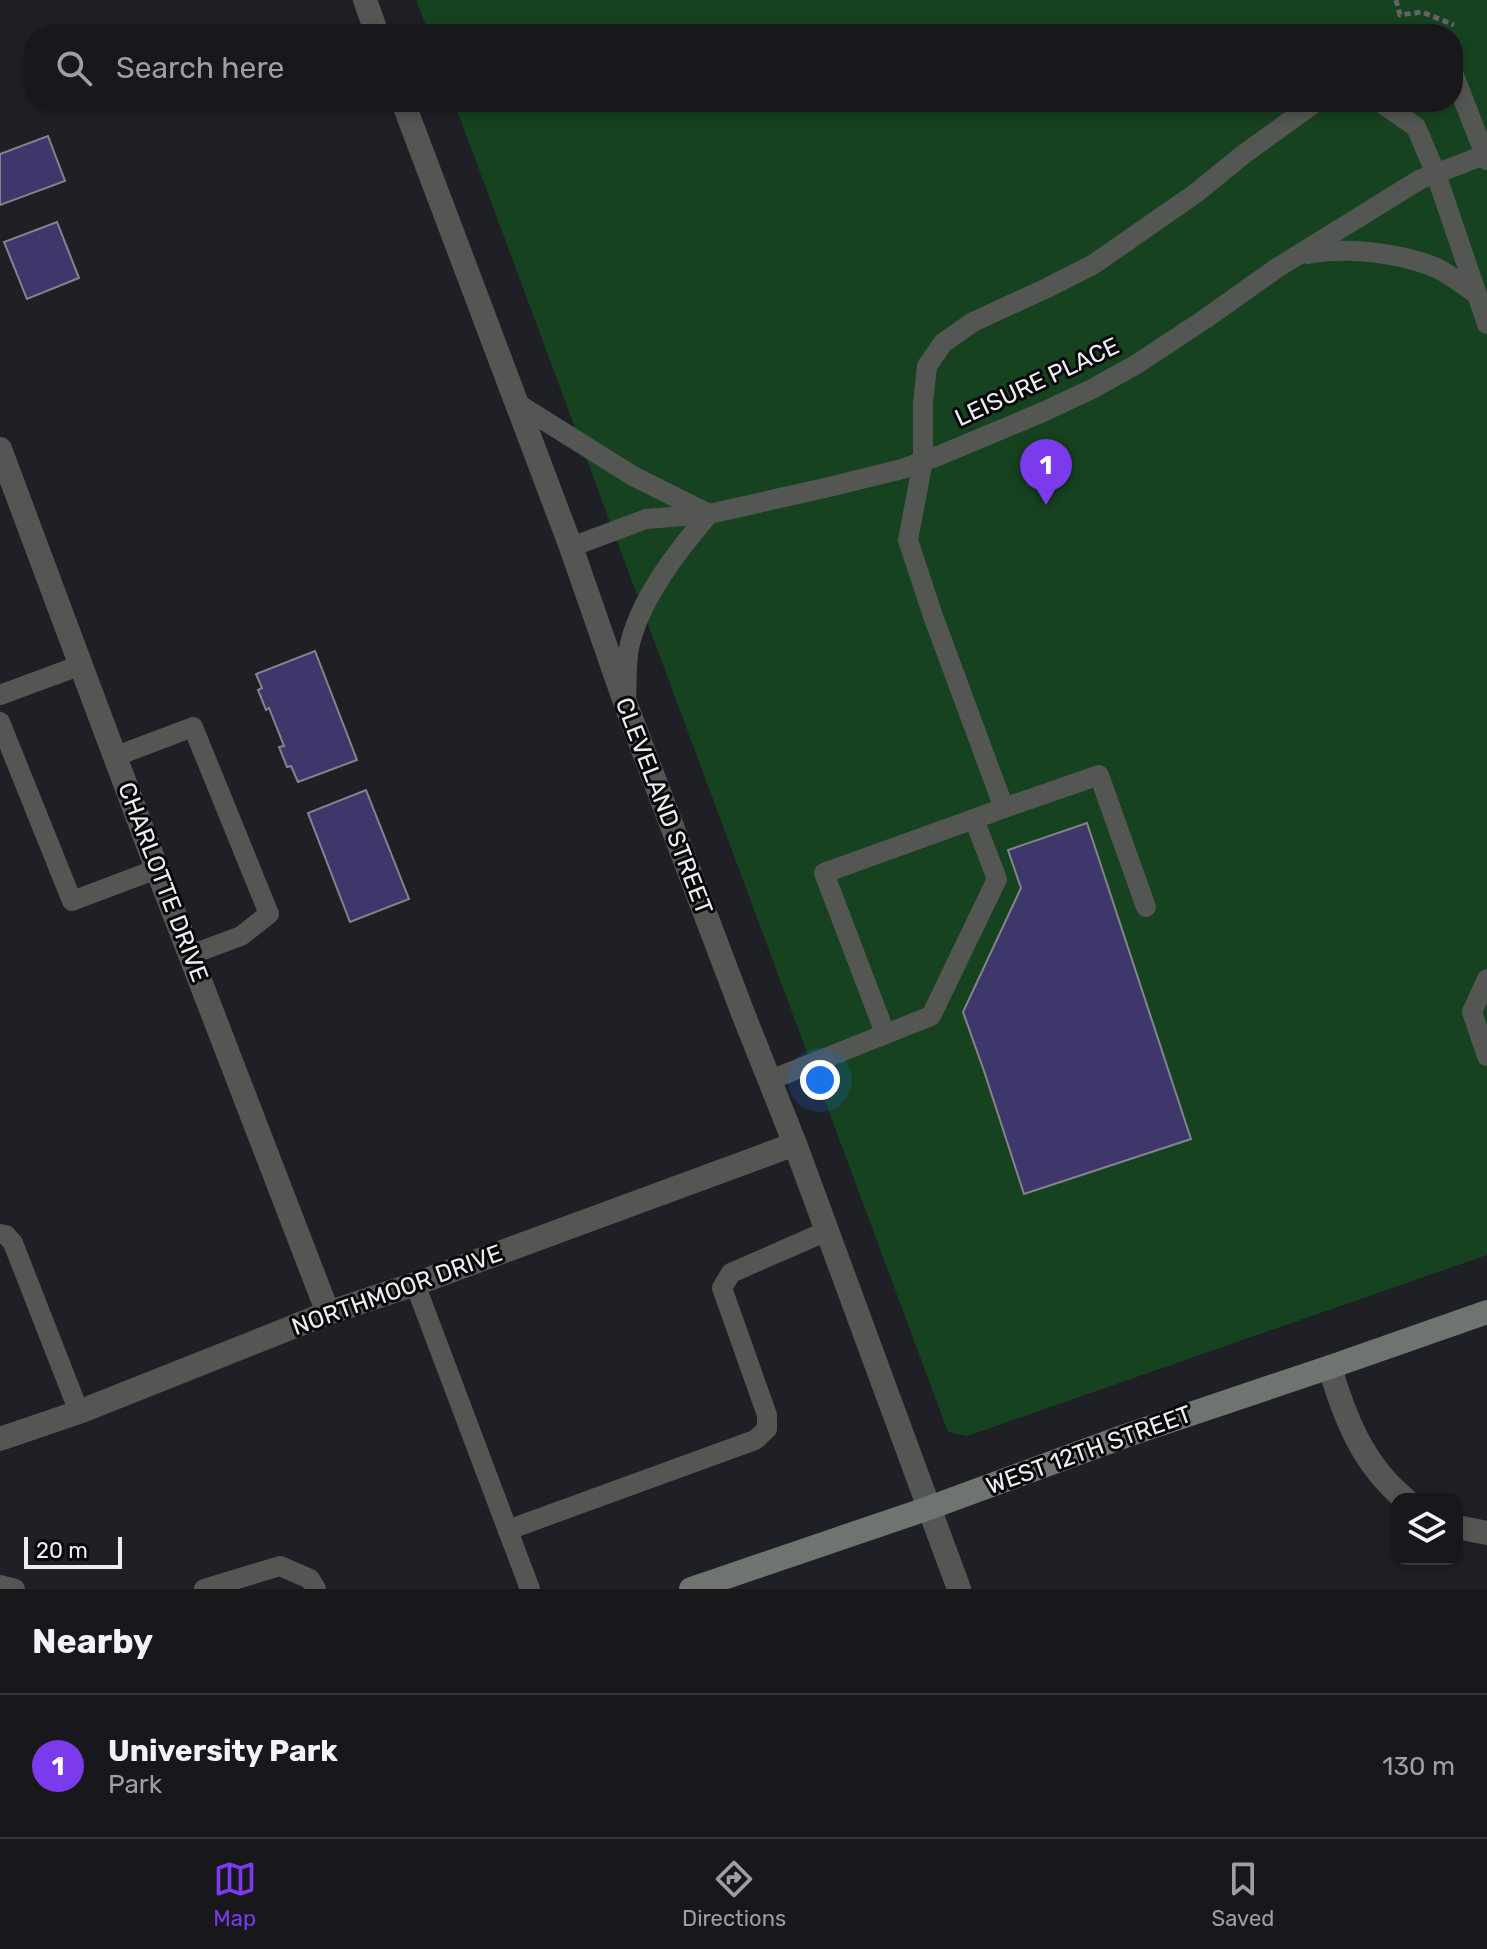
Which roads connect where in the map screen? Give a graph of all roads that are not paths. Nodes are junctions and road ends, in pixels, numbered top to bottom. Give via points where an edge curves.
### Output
1 (365, 0) edge
2 (373, 24) edge
3 (1463, 98) edge
4 (407, 112) edge
5 (1302, 112) edge
6 (1394, 112) edge
7 (1486, 156) edge
8 (1436, 174) junction
9 (1299, 255) junction
10 (1475, 293) junction
11 (1487, 324) edge
12 (515, 402) junction
13 (0, 449) edge
14 (923, 461) junction
15 (709, 514) junction
16 (571, 547) junction
17 (81, 665) junction
18 (0, 695) edge
19 (626, 705) junction
20 (0, 722) edge
21 (116, 756) junction
22 (1004, 808) junction
23 (974, 819) junction
24 (157, 869) junction
25 (1146, 907) dead end
26 (190, 955) junction
27 (1487, 979) edge
28 (1481, 1002) edge
29 (885, 1033) junction
30 (1487, 1056) edge
31 (770, 1080) junction
32 (795, 1144) junction
33 (827, 1231) junction
34 (0, 1234) edge
35 (415, 1284) junction
36 (1487, 1312) edge
37 (328, 1313) junction
38 (1330, 1367) junction
39 (79, 1412) junction
40 (0, 1439) edge
41 (1399, 1493) edge
42 (929, 1508) junction
43 (1463, 1528) edge
44 (508, 1530) junction
45 (1487, 1533) edge
46 (0, 1585) edge
47 (15, 1589) edge
48 (204, 1589) edge
49 (316, 1589) edge
50 (530, 1589) edge
51 (691, 1589) edge
52 (959, 1589) edge

1 - 2 street
3 - 7 lane, LEISURE PLACE
4 - 12 street, CLEVELAND STREET
5 - 14 lane via 1094,264 973,322 943,343 927,366
6 - 8 lane via 1416,127
7 - 8 lane, LEISURE PLACE
8 - 9 lane, LEISURE PLACE
8 - 10 lane
9 - 10 lane via 1373,251 1422,262
9 - 14 lane, LEISURE PLACE via 1104,383
10 - 11 lane
12 - 15 lane via 633,476
12 - 16 street, CLEVELAND STREET
13 - 17 street, CHARLOTTE DRIVE
14 - 15 lane, LEISURE PLACE
14 - 22 lane via 908,540
15 - 16 lane, LEISURE PLACE via 646,519
15 - 19 lane via 683,544 643,609 629,648
16 - 19 street, CLEVELAND STREET
17 - 18 lane
17 - 21 street, CHARLOTTE DRIVE
19 - 31 street, CLEVELAND STREET
20 - 24 lane via 72,901
21 - 24 street, CHARLOTTE DRIVE
21 - 26 lane via 193,727 269,914 241,936
22 - 23 lane
22 - 25 lane via 1099,775
23 - 29 lane via 997,879 931,1016
23 - 29 lane via 824,873
24 - 26 street, CHARLOTTE DRIVE
26 - 37 street, CHARLOTTE DRIVE
27 - 28 lane
28 - 30 lane via 1472,1012
29 - 31 lane
31 - 32 street, CLEVELAND STREET
32 - 33 street, CLEVELAND STREET
32 - 35 street, NORTHMOOR DRIVE
33 - 42 street, CLEVELAND STREET
33 - 44 lane via 731,1273 722,1288 767,1415 767,1429 755,1440
34 - 39 lane via 13,1243
35 - 37 street, NORTHMOOR DRIVE
35 - 44 lane
36 - 38 main road, WEST 12TH STREET
37 - 39 street, NORTHMOOR DRIVE
38 - 41 street via 1357,1440
38 - 42 main road, WEST 12TH STREET
39 - 40 street, NORTHMOOR DRIVE
42 - 51 main road, WEST 12TH STREET
42 - 52 street, CLEVELAND STREET
43 - 45 street
44 - 50 lane
46 - 47 lane
48 - 49 lane via 280,1566 310,1579

